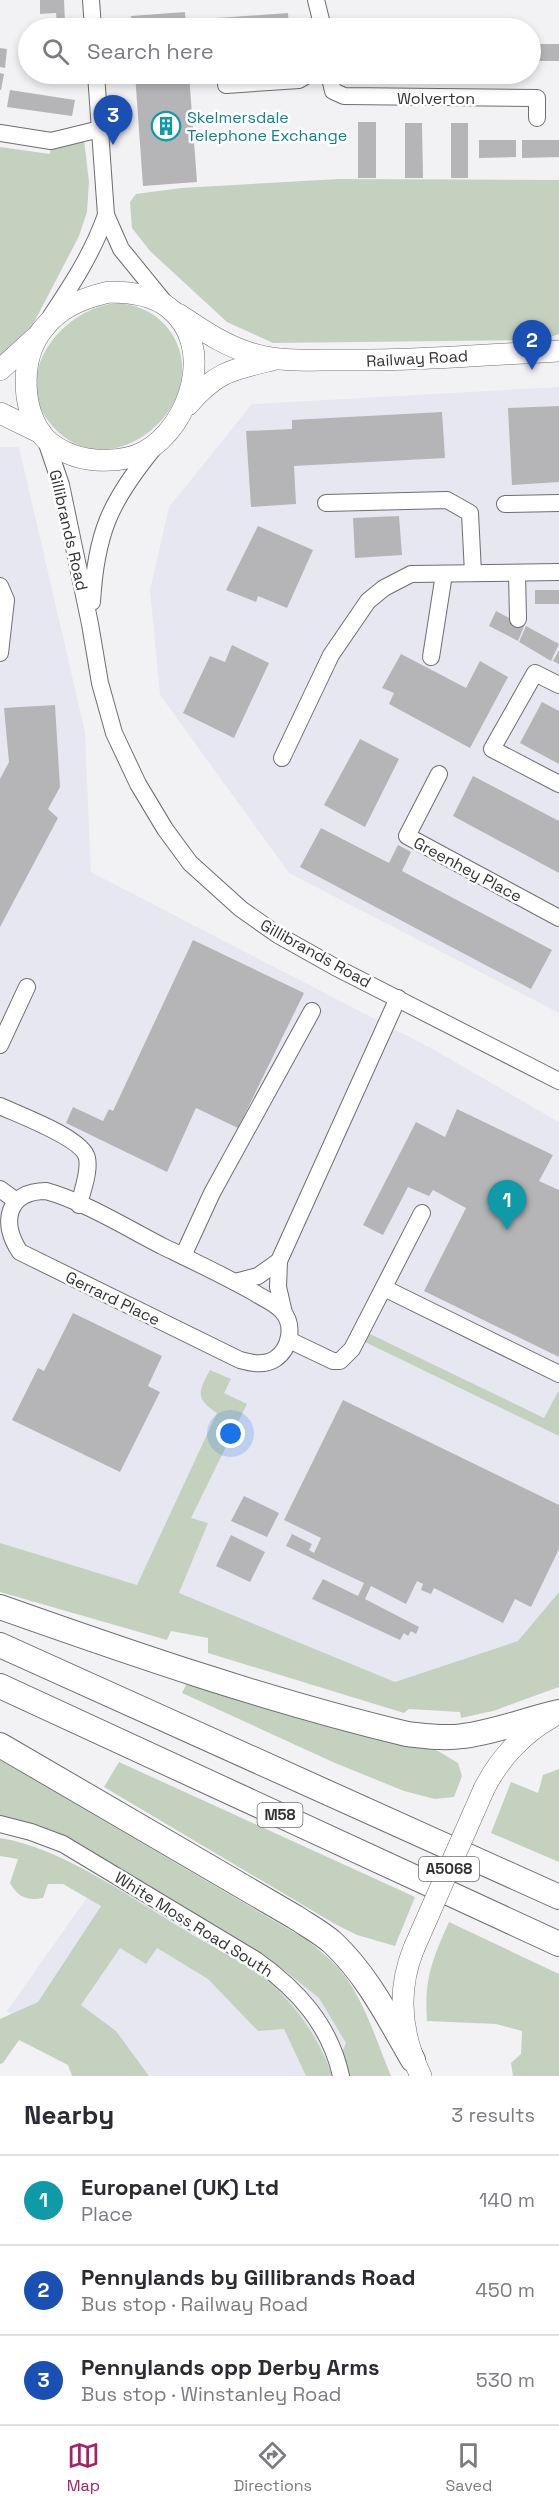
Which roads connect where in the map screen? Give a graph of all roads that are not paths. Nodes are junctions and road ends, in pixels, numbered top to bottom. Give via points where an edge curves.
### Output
1 (91, 0) edge
2 (316, 0) edge
3 (92, 18) edge
4 (320, 18) edge
5 (97, 84) edge
6 (250, 84) edge
7 (331, 84) edge
8 (226, 86) dead end
9 (537, 118) dead end
10 (100, 129) junction
11 (0, 133) edge
12 (106, 212) junction
13 (169, 308) junction
14 (41, 331) junction
15 (559, 351) edge
16 (275, 359) junction
17 (0, 370) edge
18 (183, 411) junction
19 (0, 413) edge
20 (43, 435) junction
21 (160, 440) junction
22 (326, 503) dead end
23 (559, 503) edge
24 (505, 504) dead end
25 (559, 572) edge
26 (473, 573) junction
27 (517, 573) junction
28 (444, 574) junction
29 (0, 586) edge
30 (518, 619) dead end
31 (90, 624) junction
32 (0, 653) edge
33 (431, 657) dead end
34 (559, 685) edge
35 (282, 758) dead end
36 (439, 774) dead end
37 (559, 784) edge
38 (559, 918) edge
39 (27, 987) dead end
40 (398, 998) junction
41 (312, 1011) dead end
42 (0, 1045) edge
43 (559, 1081) edge
44 (0, 1106) edge
45 (0, 1189) edge
46 (15, 1200) junction
47 (79, 1205) junction
48 (422, 1213) dead end
49 (183, 1256) junction
50 (279, 1261) junction
51 (235, 1282) junction
52 (384, 1288) junction
53 (284, 1312) junction
54 (289, 1341) junction
55 (559, 1374) edge
56 (0, 1607) edge
57 (0, 1645) edge
58 (0, 1686) edge
59 (559, 1712) edge
60 (0, 1745) edge
61 (0, 1824) edge
62 (559, 1897) edge
63 (559, 1944) edge
64 (417, 2069) edge
65 (341, 2076) edge

1 - 3 street
2 - 4 street
5 - 10 street
6 - 8 street
7 - 9 street, Wolverton via 333,91 344,96 537,98
10 - 11 street via 51,141
10 - 12 street
12 - 13 street via 121,249
12 - 14 street via 79,275
13 - 14 main road via 146,296 109,292 72,303
13 - 16 main road, Railway Road via 209,335 249,353
13 - 18 main road via 188,334 193,362 190,394
14 - 17 main road
14 - 20 main road via 31,352 26,383 28,400
15 - 16 main road, Railway Road via 371,360
16 - 18 main road, Railway Road via 217,377
18 - 21 main road
19 - 20 main road
20 - 21 main road via 77,457 111,461 136,455
20 - 31 street, Gillibrands Road via 61,485
21 - 31 street, Gillibrands Road via 127,481 107,520 93,571
22 - 26 street via 454,503 471,513
23 - 24 street
25 - 27 street
26 - 27 street
26 - 28 street
27 - 30 street
28 - 33 street
28 - 35 street via 411,574 368,601 331,655
29 - 32 street via 6,600
31 - 40 street, Gillibrands Road via 114,733 138,784 190,862 241,909 278,935
34 - 37 street via 535,673 492,749
36 - 38 street, Greenhey Place via 407,836
39 - 42 street
40 - 43 street, Gillibrands Road
40 - 50 street
41 - 49 street via 212,1193
44 - 47 street via 83,1149 87,1167
45 - 46 street
46 - 47 street via 29,1192 46,1191
46 - 54 street, Gerrard Place via 6,1227 20,1252 240,1360 271,1361
47 - 49 street
48 - 52 street
49 - 51 street
50 - 51 street via 258,1276
50 - 53 street via 278,1287
51 - 53 street
52 - 54 street via 352,1349 340,1360 333,1361
52 - 55 street
53 - 54 street
56 - 59 highway via 236,1686 407,1734 463,1736
57 - 62 highway, M58
58 - 63 highway, M58
59 - 64 main road, A5068, bridge via 509,1751 494,1770 414,1948 402,2001 403,2020
60 - 64 highway via 332,1942 372,1990
61 - 65 street, White Moss Road South via 63,1844 276,1974 313,2013 329,2039

